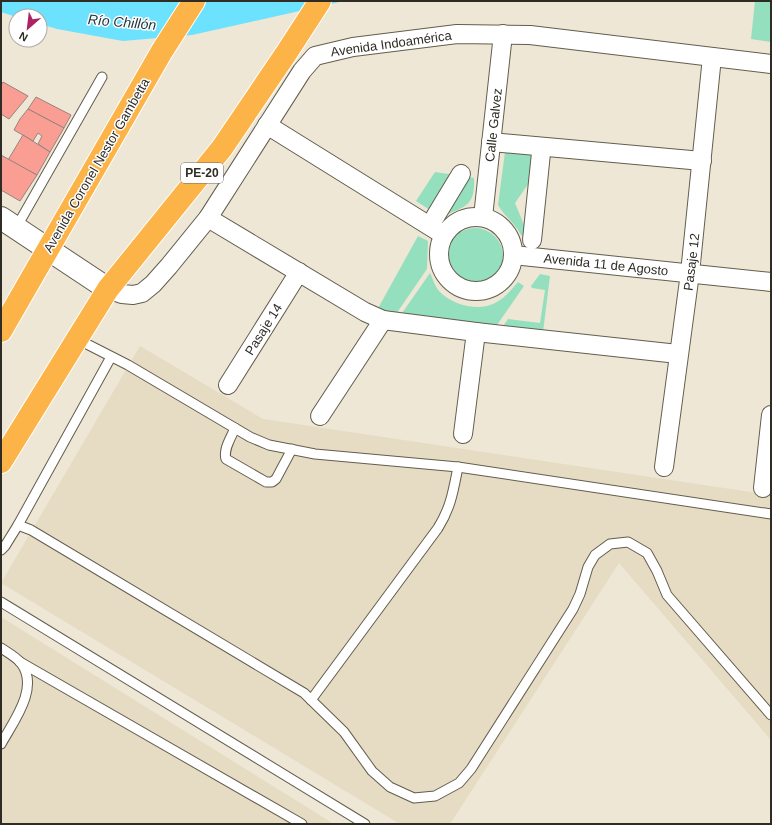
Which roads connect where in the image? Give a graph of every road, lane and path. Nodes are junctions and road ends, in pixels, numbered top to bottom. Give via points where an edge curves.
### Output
1 (194, 1) edge
2 (320, 1) edge
3 (502, 34) junction
4 (712, 57) junction
5 (771, 64) edge
6 (102, 77) dead end
7 (267, 125) junction
8 (491, 142) junction
9 (542, 153) dead end
10 (702, 161) junction
11 (462, 174) dead end
12 (435, 217) dead end
13 (483, 217) junction
14 (208, 218) junction
15 (8, 223) edge
16 (444, 235) junction
17 (532, 240) dead end
18 (48, 248) junction
19 (513, 255) junction
20 (299, 272) junction
21 (690, 273) junction
22 (771, 282) edge
23 (108, 289) junction
24 (382, 320) junction
25 (2, 327) edge
26 (476, 332) junction
27 (77, 339) junction
28 (678, 354) junction
29 (111, 357) junction
30 (228, 385) dead end
31 (771, 415) edge
32 (320, 416) dead end
33 (235, 428) junction
34 (463, 434) dead end
35 (292, 449) junction
36 (1, 462) edge
37 (458, 467) junction
38 (664, 467) dead end
39 (763, 488) dead end
40 (771, 514) edge
41 (18, 525) junction
42 (1, 550) edge
43 (1, 602) edge
44 (1, 648) edge
45 (20, 662) junction
46 (311, 700) junction
47 (771, 715) edge
48 (1, 744) edge
49 (302, 824) edge
50 (365, 824) edge

1 - 18 highway, Avenida Coronel Nestor Gambetta via 162,51
2 - 23 highway, PE-20 via 222,148
3 - 4 street, Avenida Indoamérica via 530,35
3 - 7 street, Avenida Indoamérica via 457,34 353,47 315,56 302,71
3 - 8 street, Calle Galvez
4 - 5 street, Avenida Indoamérica
4 - 10 street, Pasaje 12
6 - 15 lane
7 - 14 street, Avenida Indoamérica
7 - 16 street
8 - 10 street
8 - 13 street, Calle Galvez
9 - 17 street
10 - 21 street, Pasaje 12
11 - 12 street
13 - 16 street via 472,216 461,220 451,226
13 - 19 street via 505,230 512,242
14 - 20 street
14 - 23 street, Avenida Indoamérica via 169,266 142,293 122,294
15 - 18 street
16 - 19 street via 439,249 440,264 447,277 459,287 474,291 488,289 501,281 510,269
18 - 23 street
18 - 25 highway, Avenida Coronel Nestor Gambetta
19 - 21 street, Avenida 11 de Agosto
20 - 24 street
20 - 30 street, Pasaje 14
21 - 22 street, Avenida 11 de Agosto
21 - 28 street, Pasaje 12
23 - 27 highway, PE-20
24 - 26 street
24 - 32 street
26 - 28 street
26 - 34 street
27 - 29 lane
27 - 36 highway, PE-20
28 - 38 street, Pasaje 12
29 - 33 lane
29 - 41 lane
31 - 39 street
33 - 35 lane via 269,445
33 - 35 lane via 225,449 226,459 266,482 276,479
35 - 37 lane via 315,454
37 - 40 lane
37 - 46 lane via 447,513 438,528
41 - 42 lane
41 - 46 lane via 52,542 304,693
43 - 50 lane
44 - 45 lane
45 - 48 lane via 26,671 26,699
45 - 49 lane
46 - 47 lane via 344,732 372,771 390,787 414,798 435,796 459,783 471,769 573,609 595,555 610,544 628,542 647,554 667,595

